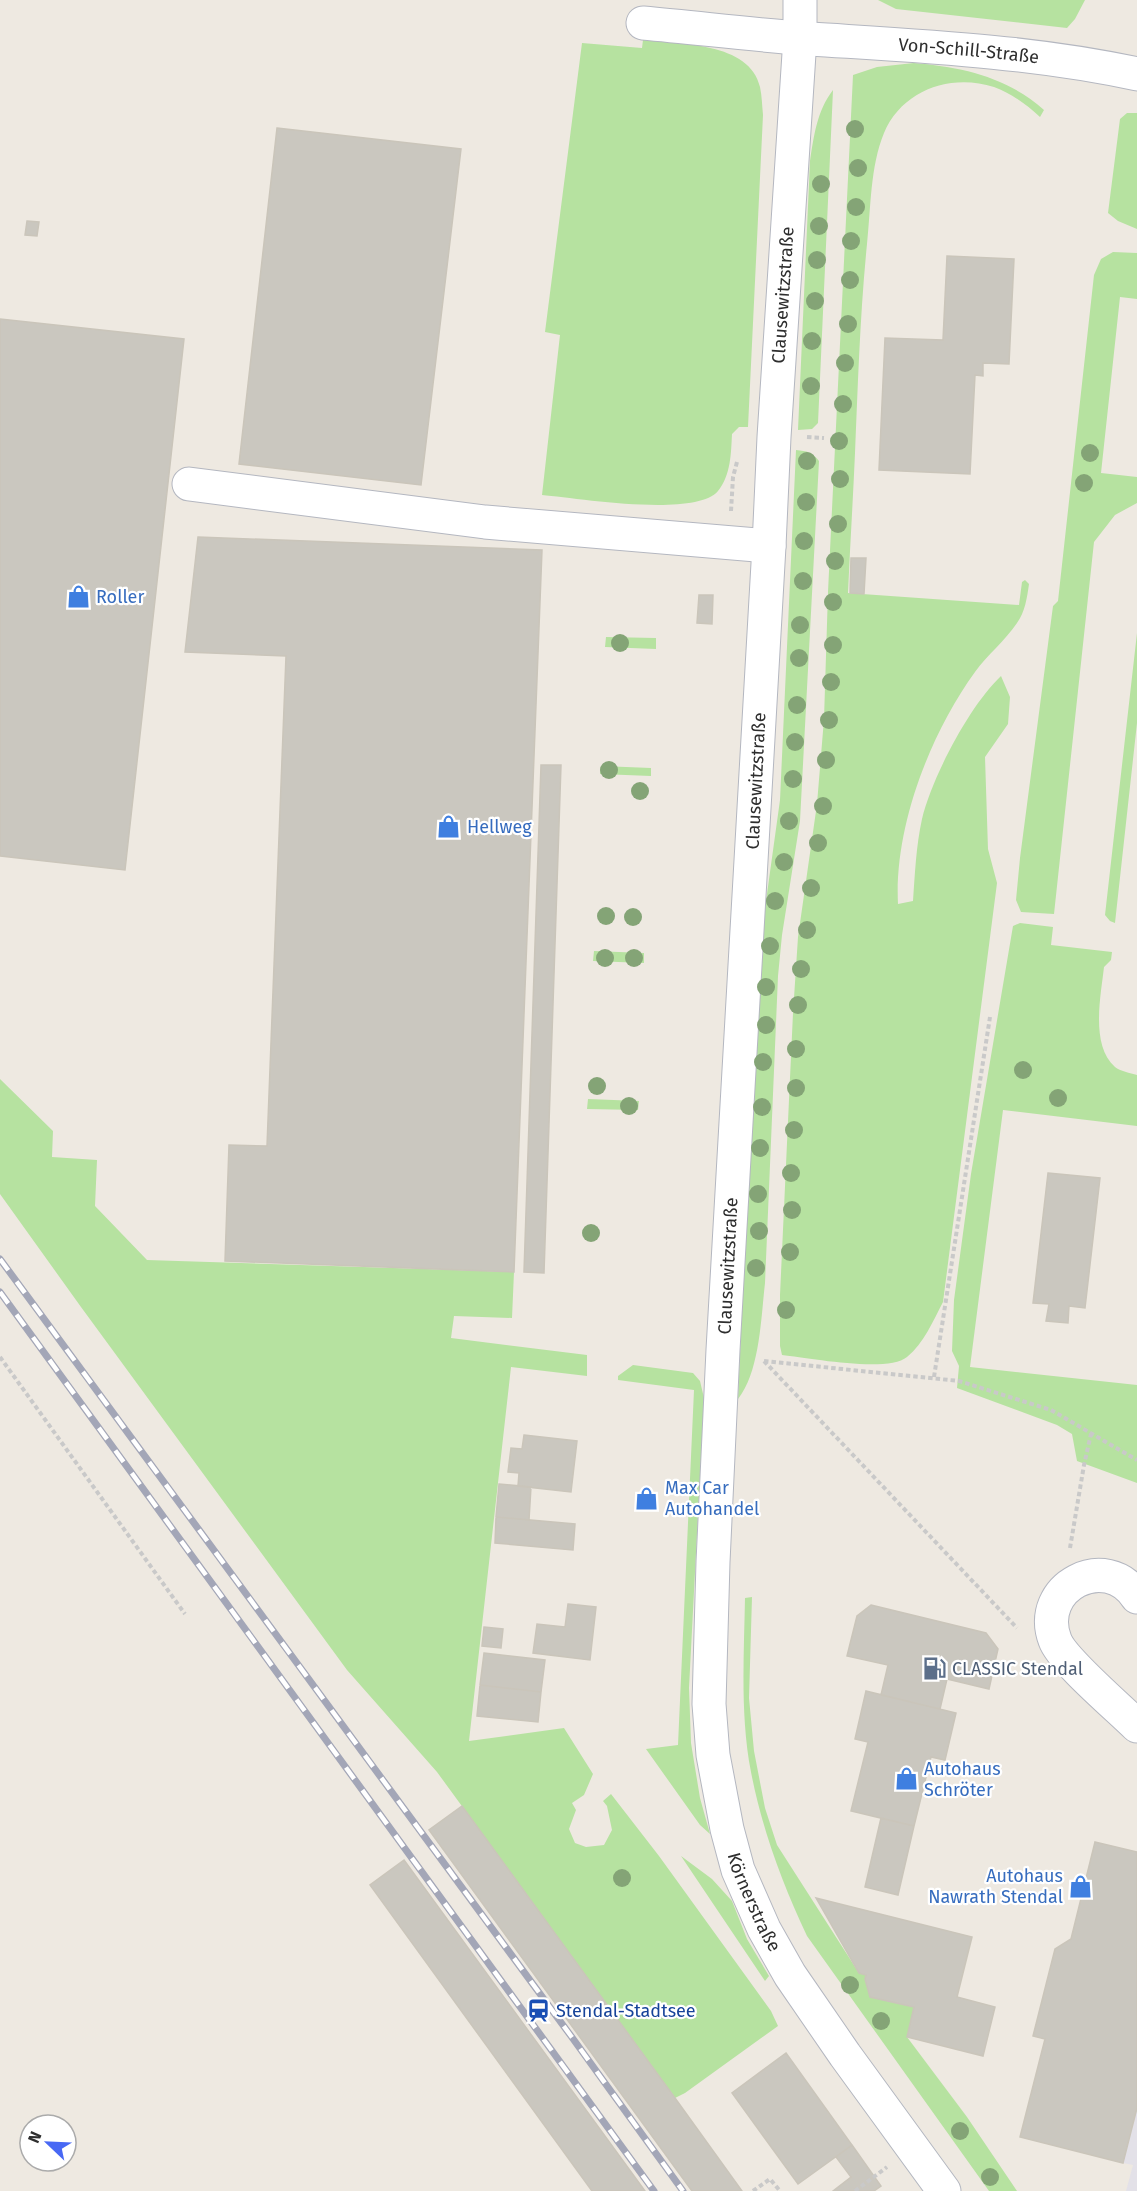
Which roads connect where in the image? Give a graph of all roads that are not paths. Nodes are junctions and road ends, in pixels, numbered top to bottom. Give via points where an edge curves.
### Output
1 (800, 0) edge
2 (643, 23) dead end
3 (800, 38) junction
4 (1137, 74) edge
5 (189, 484) dead end
6 (770, 546) junction
7 (713, 1562) joint
8 (1137, 1597) edge
9 (1137, 1726) edge
10 (944, 2191) edge

1 - 3 street, Clausewitzstraße
2 - 3 street, Von-Schill-Straße
3 - 4 street, Von-Schill-Straße via 936,47
3 - 6 street, Clausewitzstraße
5 - 6 street via 484,522
6 - 7 street, Clausewitzstraße
7 - 10 street, Körnerstraße via 709,1704 713,1755 738,1869 764,1929 790,1975
8 - 9 street via 1117,1579 1098,1575 1072,1582 1055,1604 1051,1622 1055,1641 1065,1656

